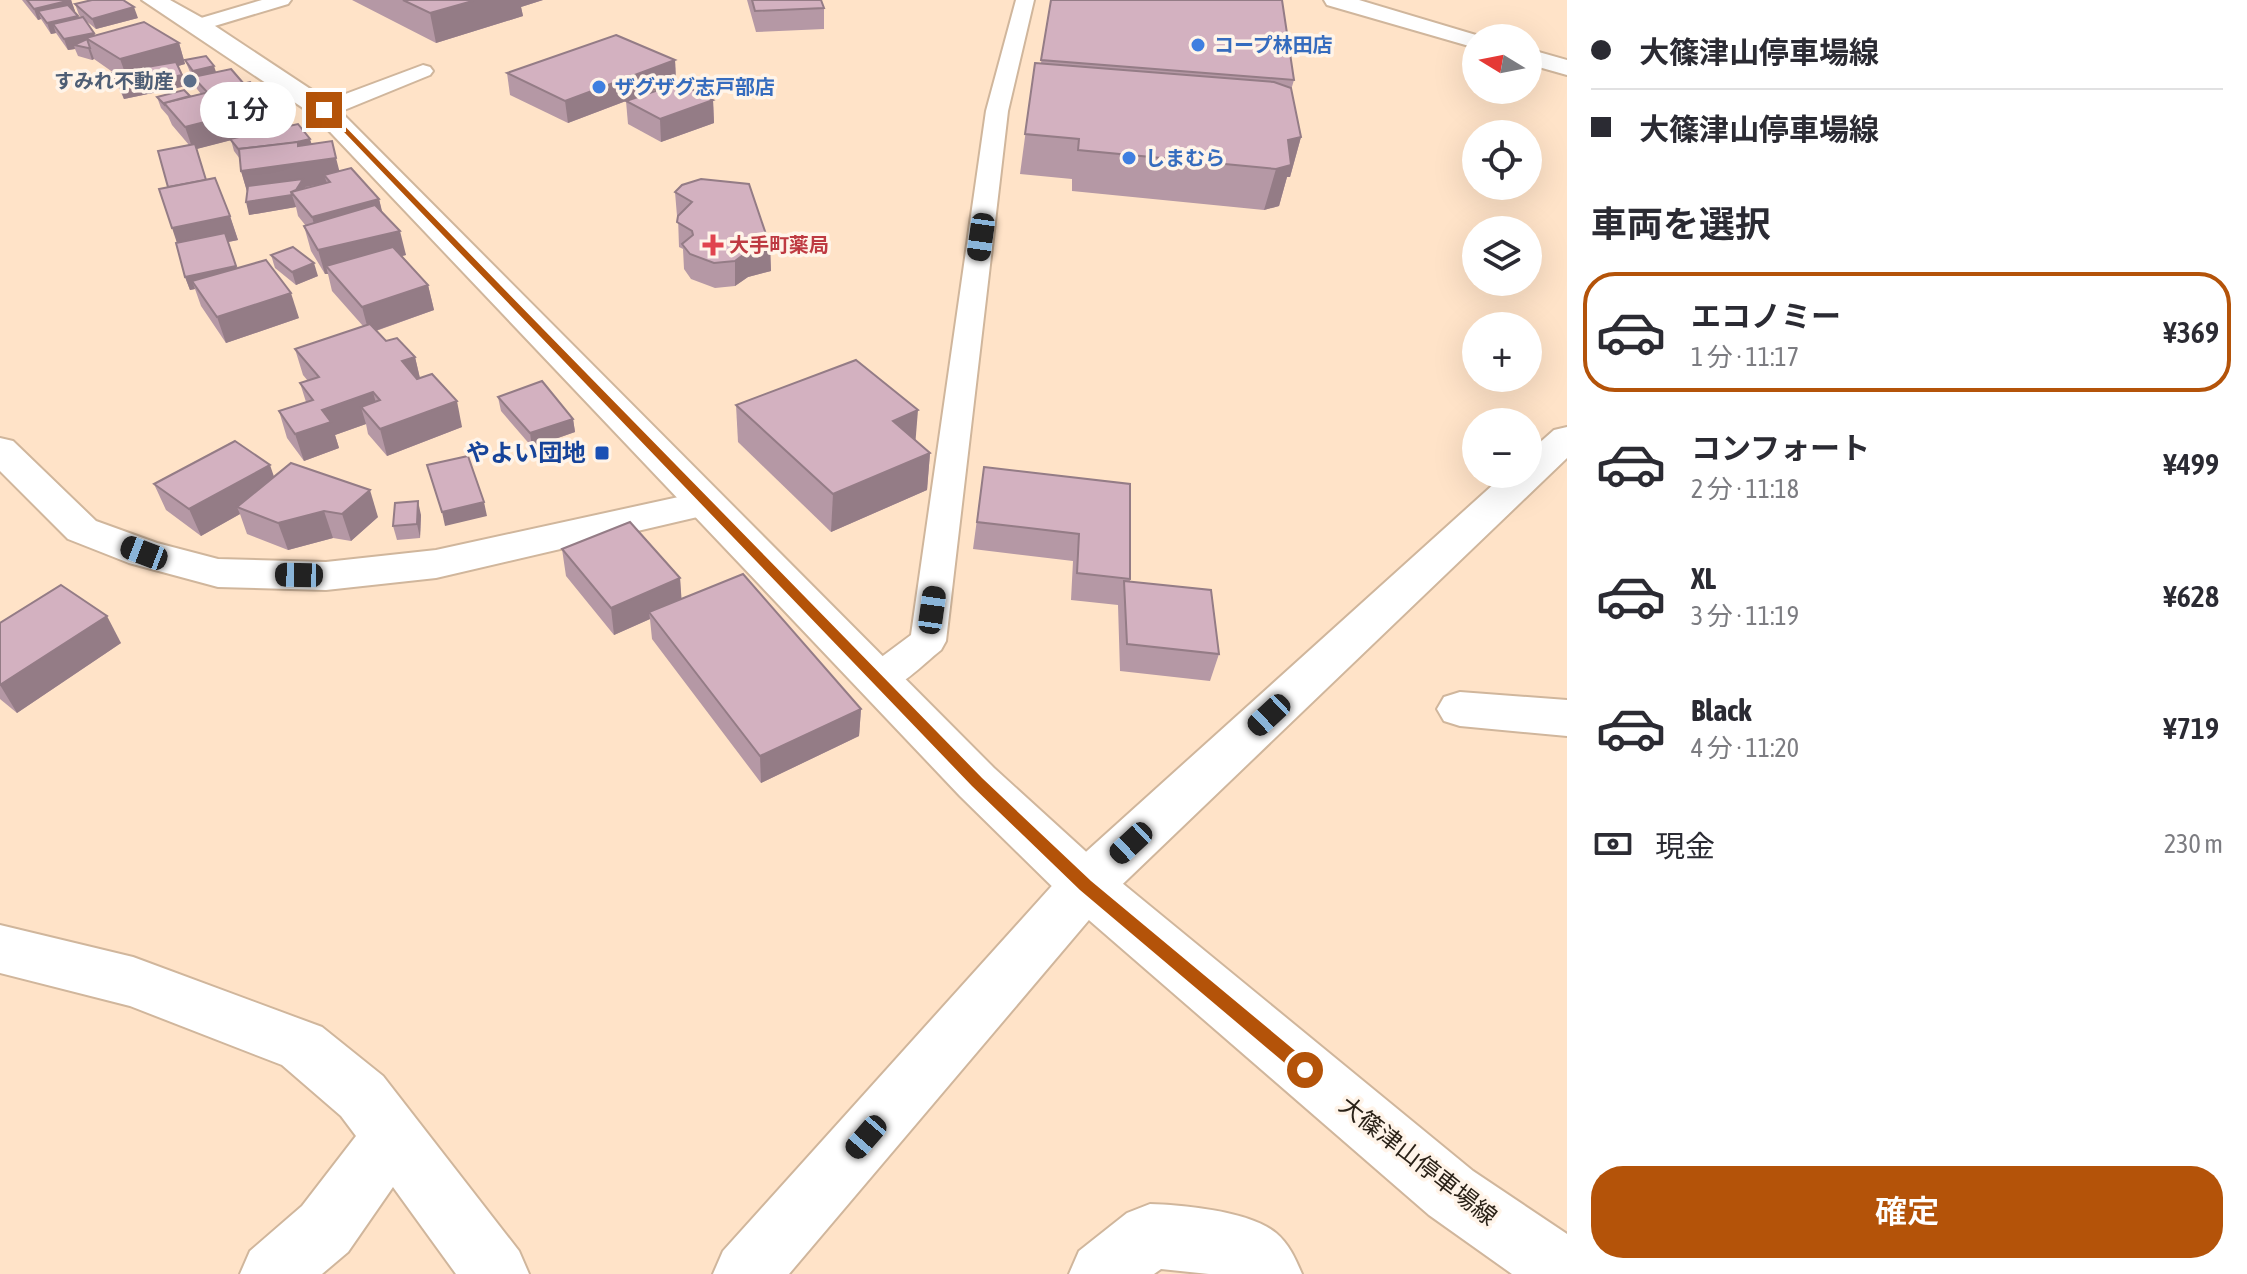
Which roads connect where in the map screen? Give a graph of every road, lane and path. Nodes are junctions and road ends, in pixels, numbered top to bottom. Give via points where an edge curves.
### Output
1 (153, 0) edge
2 (282, 0) edge
3 (1025, 0) edge
4 (1335, 0) edge
5 (198, 25) junction
6 (1462, 37) edge
7 (1542, 60) edge
8 (1567, 68) edge
9 (423, 71) dead end
10 (324, 110) junction
11 (1567, 438) edge
12 (0, 449) edge
13 (706, 503) junction
14 (877, 680) junction
15 (1460, 709) dead end
16 (1567, 718) edge
17 (1086, 885) junction
18 (0, 949) edge
19 (393, 1136) junction
20 (1567, 1273) edge
21 (273, 1274) edge
22 (496, 1274) edge
23 (746, 1274) edge
24 (1102, 1274) edge
25 (1269, 1274) edge

1 - 5 street, 大篠津山停車場線
2 - 5 lane
3 - 14 lane via 997,111 928,641
4 - 6 street
5 - 10 street, 大篠津山停車場線
7 - 8 street
9 - 10 lane
10 - 13 street, 大篠津山停車場線
11 - 17 street
12 - 13 street via 82,530 218,573 326,576 436,564
13 - 14 street, 大篠津山停車場線
14 - 17 street, 大篠津山停車場線
15 - 16 street
17 - 20 street, 大篠津山停車場線 via 1451,1193
17 - 23 street
18 - 19 street via 133,982 302,1046 362,1096
19 - 21 street via 325,1229
19 - 22 street
24 - 25 street via 1150,1236 1196,1238 1251,1254

